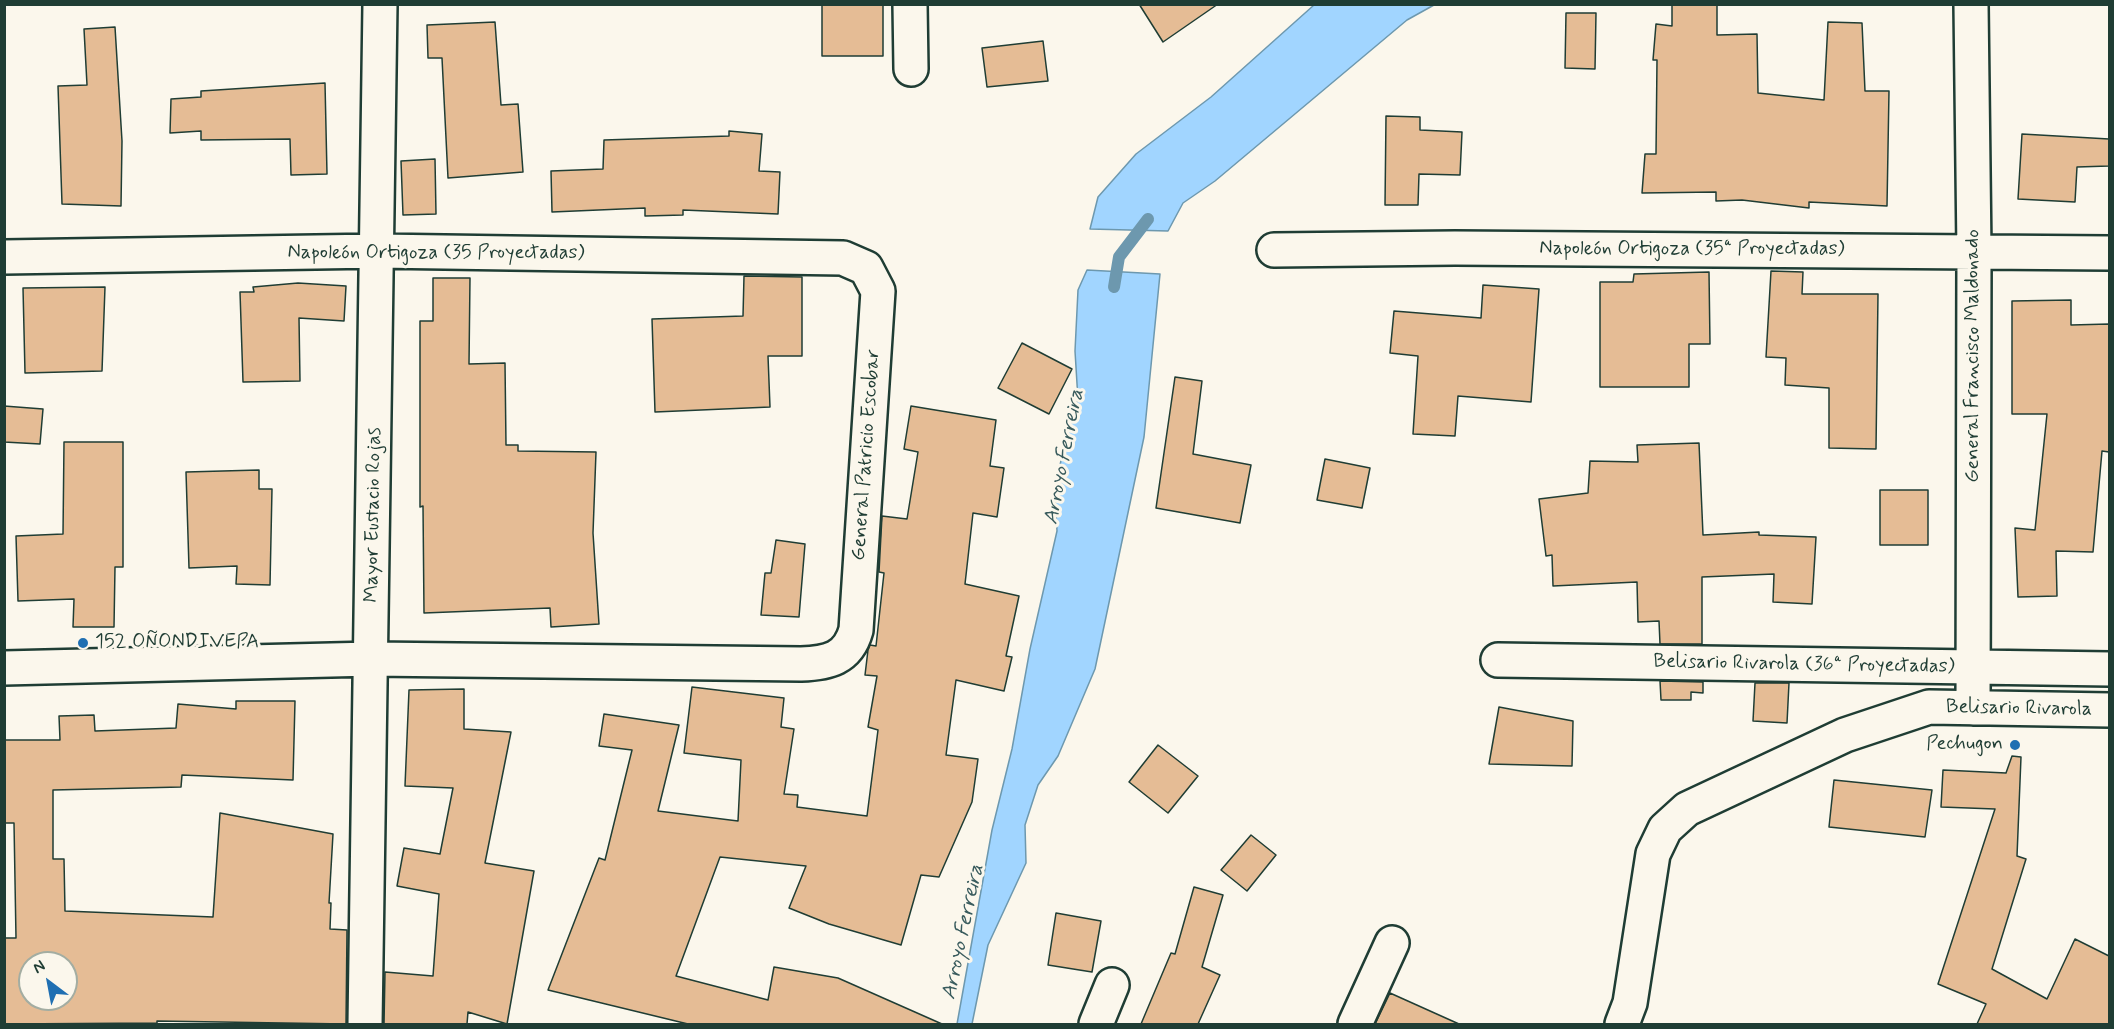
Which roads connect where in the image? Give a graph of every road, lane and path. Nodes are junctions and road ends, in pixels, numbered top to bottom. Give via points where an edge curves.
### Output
1 (380, 4) edge
2 (910, 4) edge
3 (1971, 4) edge
4 (911, 69) dead end
5 (1274, 250) dead end
6 (378, 251) junction
7 (1974, 252) junction
8 (2109, 253) edge
9 (4, 257) edge
10 (866, 268) joint
11 (372, 659) junction
12 (1498, 660) dead end
13 (4, 668) edge
14 (1973, 668) junction
15 (2109, 669) edge
16 (1973, 708) junction
17 (2109, 710) edge
18 (1392, 943) dead end
19 (1112, 985) dead end
20 (365, 1024) edge
21 (1096, 1024) edge
22 (1355, 1024) edge
23 (1622, 1024) edge

1 - 6 street, Mayor Eustacio Rojas
2 - 4 street
3 - 7 street, General Francisco Maldonado
5 - 7 street, Napoleón Ortigoza (35ª Proyectadas)
6 - 9 street, Napoleón Ortigoza (35 Proyectadas)
6 - 10 street, Napoleón Ortigoza (35 Proyectadas) via 843,258
6 - 11 street, Mayor Eustacio Rojas
7 - 8 street, Napoleón Ortigoza (35ª Proyectadas)
7 - 14 street, General Francisco Maldonado
10 - 11 street, General Patricio Escobar via 878,291 857,619 852,645 837,657 822,663 801,664
11 - 13 street
11 - 20 street, Mayor Eustacio Rojas
12 - 14 street, Belisario Rivarola (36ª Proyectadas)
14 - 15 street, Belisario Rivarola (36ª Proyectadas)
14 - 16 street, General Francisco Maldonado
16 - 17 street, Belisario Rivarola
16 - 23 street, Belisario Rivarola via 1929,707 1845,735 1687,809 1665,829 1653,854 1630,1003
18 - 22 street
19 - 21 street

